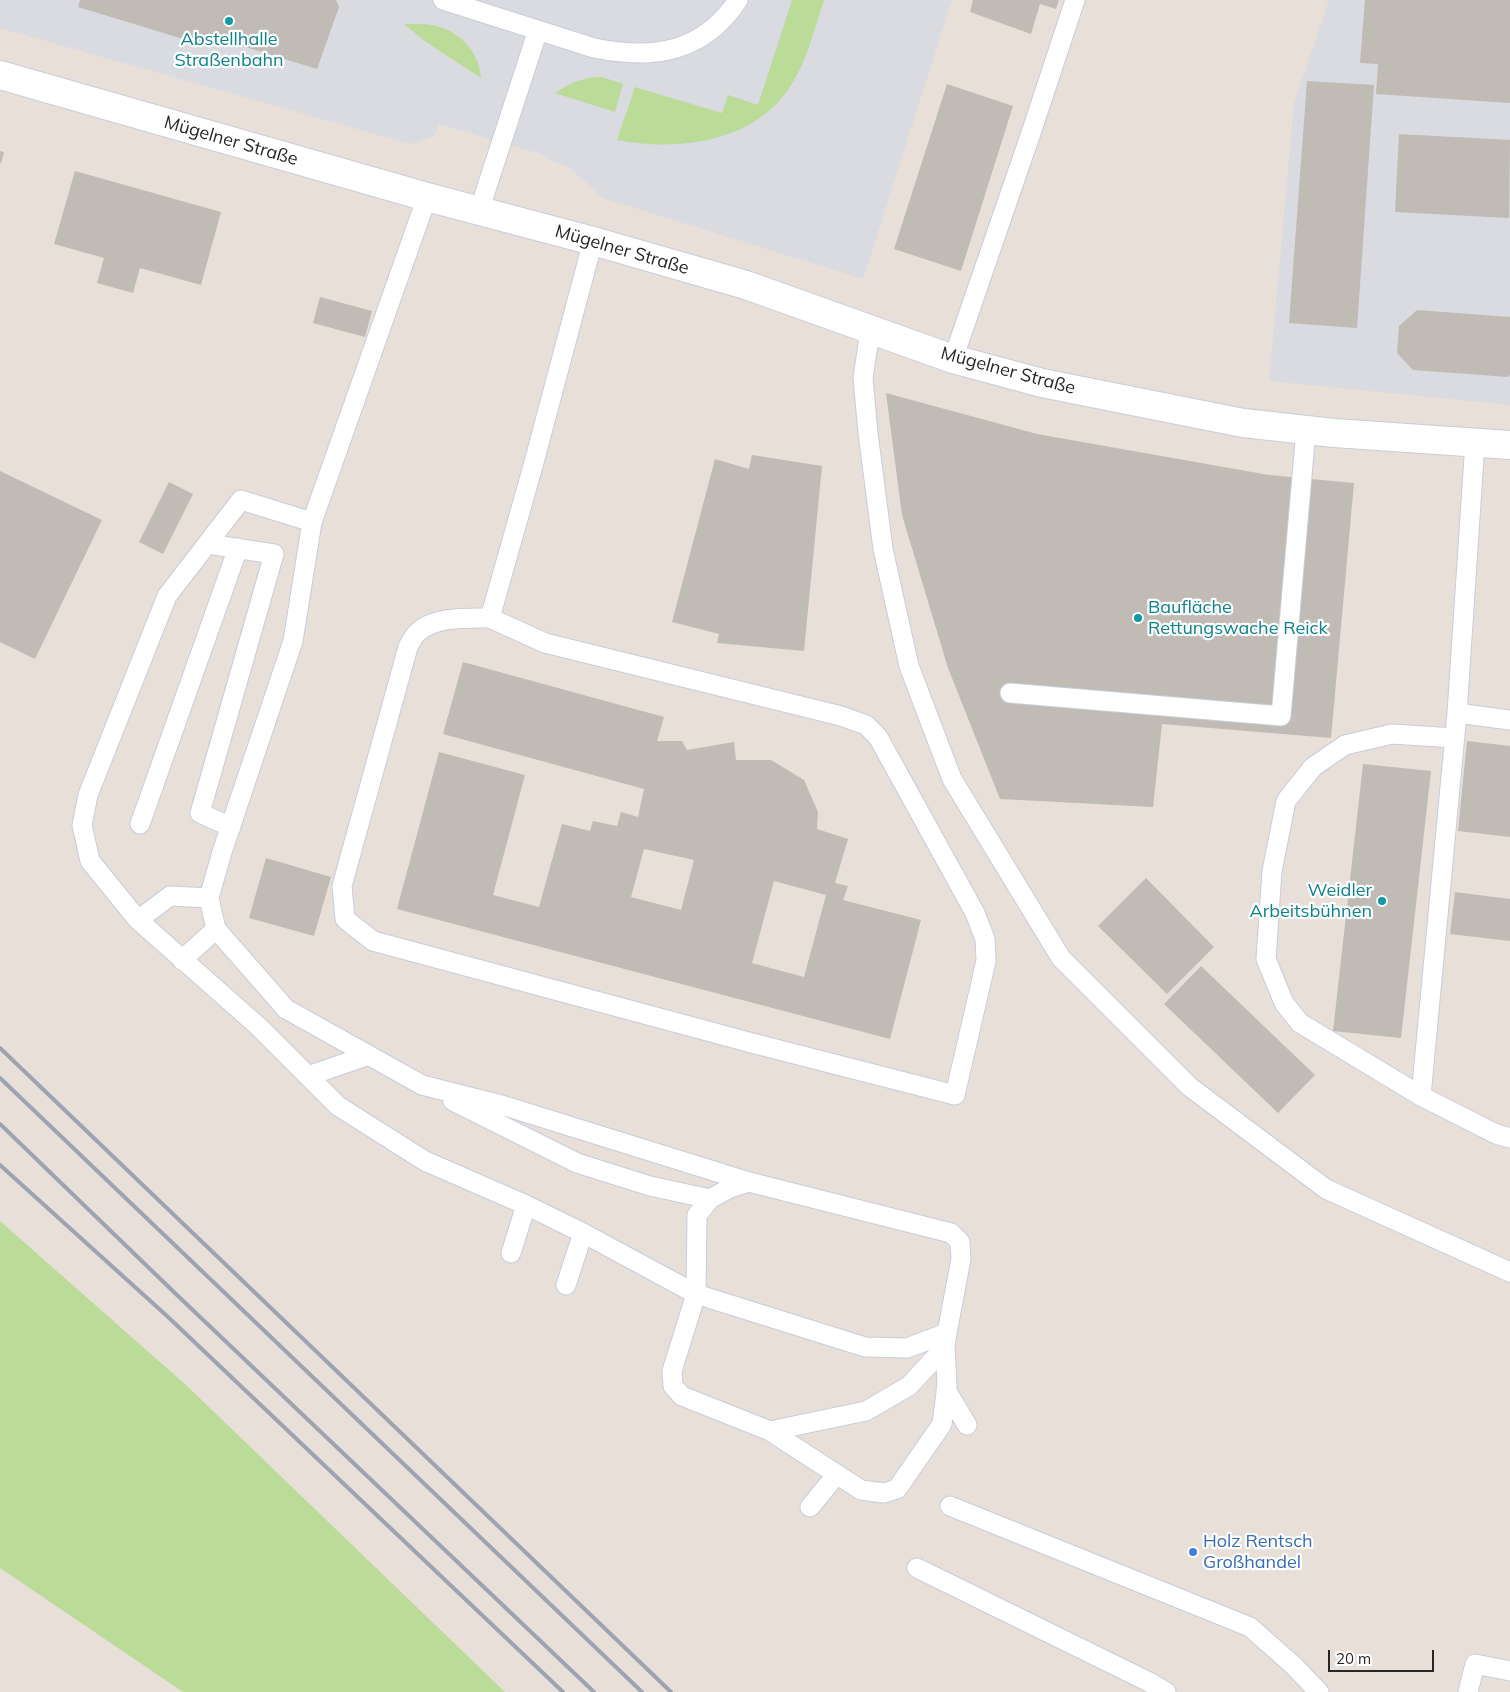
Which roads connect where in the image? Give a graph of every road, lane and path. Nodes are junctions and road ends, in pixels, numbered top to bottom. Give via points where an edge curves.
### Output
1 (443, 0) edge
2 (738, 0) edge
3 (1074, 0) edge
4 (538, 30) junction
5 (0, 76) edge
6 (427, 197) junction
7 (479, 211) junction
8 (593, 241) junction
9 (870, 330) junction
10 (953, 359) junction
11 (1306, 430) junction
12 (1475, 442) junction
13 (1510, 445) edge
14 (312, 522) junction
15 (208, 544) junction
16 (238, 548) junction
17 (490, 618) junction
18 (1010, 692) dead end
19 (1457, 713) junction
20 (1510, 720) edge
21 (1455, 738) junction
22 (140, 824) dead end
23 (231, 827) junction
24 (209, 898) junction
25 (138, 920) junction
26 (216, 929) junction
27 (182, 960) junction
28 (369, 1055) junction
29 (308, 1076) junction
30 (422, 1085) junction
31 (1421, 1096) junction
32 (1510, 1138) edge
33 (749, 1182) junction
34 (710, 1199) junction
35 (526, 1205) junction
36 (583, 1233) junction
37 (511, 1253) dead end
38 (1510, 1272) edge
39 (566, 1285) dead end
40 (696, 1294) junction
41 (946, 1340) junction
42 (946, 1390) junction
43 (967, 1426) dead end
44 (770, 1431) junction
45 (837, 1474) junction
46 (950, 1506) dead end
47 (810, 1507) dead end
48 (917, 1568) dead end
49 (1510, 1671) edge
50 (1166, 1692) edge
51 (1320, 1692) edge
52 (1468, 1692) edge

1 - 4 lane
2 - 4 lane via 714,29 680,47 660,52 615,52
3 - 10 lane
4 - 7 lane
5 - 6 street, Mügelner Straße
6 - 7 street, Mügelner Straße
6 - 14 lane
7 - 8 street, Mügelner Straße
8 - 9 street, Mügelner Straße via 746,286
8 - 17 lane
9 - 10 street, Mügelner Straße
9 - 38 lane via 863,378 868,433 883,549 909,666 952,779 1061,958 1190,1087 1326,1189
10 - 11 street, Mügelner Straße via 1042,383 1242,423
11 - 12 street, Mügelner Straße
11 - 18 lane via 1281,716
12 - 13 street, Mügelner Straße
12 - 19 lane
14 - 15 lane via 242,500
14 - 23 lane via 293,641
15 - 16 lane
15 - 25 lane via 167,596 88,795 82,825 90,861
16 - 22 lane
16 - 23 lane via 274,554 200,813
17 - 17 lane via 452,618 432,624 417,633 408,647 342,886 345,919 373,941 955,1095 986,961 985,939 975,913 878,737 866,725 841,716 545,643
19 - 20 lane
19 - 21 lane
21 - 31 lane
21 - 31 lane via 1392,734 1345,745 1313,767 1286,801 1272,871 1266,959 1284,1003 1300,1022
23 - 24 lane
24 - 25 lane via 170,896
24 - 26 lane
25 - 27 lane
26 - 27 lane
26 - 28 lane via 286,1010
27 - 29 lane via 259,1027
28 - 29 lane
28 - 30 lane
29 - 35 lane via 338,1106 425,1161
30 - 33 lane via 505,1106
30 - 34 lane via 577,1163 650,1186
31 - 32 lane
33 - 34 lane
33 - 41 lane via 951,1233 960,1242 961,1259
34 - 40 lane via 697,1215
35 - 36 lane
35 - 37 lane
36 - 39 lane
36 - 40 lane
40 - 41 lane via 865,1347 908,1348
40 - 44 lane via 672,1371 673,1386 682,1396
41 - 42 lane
41 - 44 lane via 909,1386 866,1411
42 - 43 lane
42 - 45 lane via 942,1424 897,1489 884,1493 861,1490
44 - 45 lane
45 - 47 lane
46 - 51 lane via 1250,1627
48 - 50 lane
49 - 52 lane via 1475,1664

